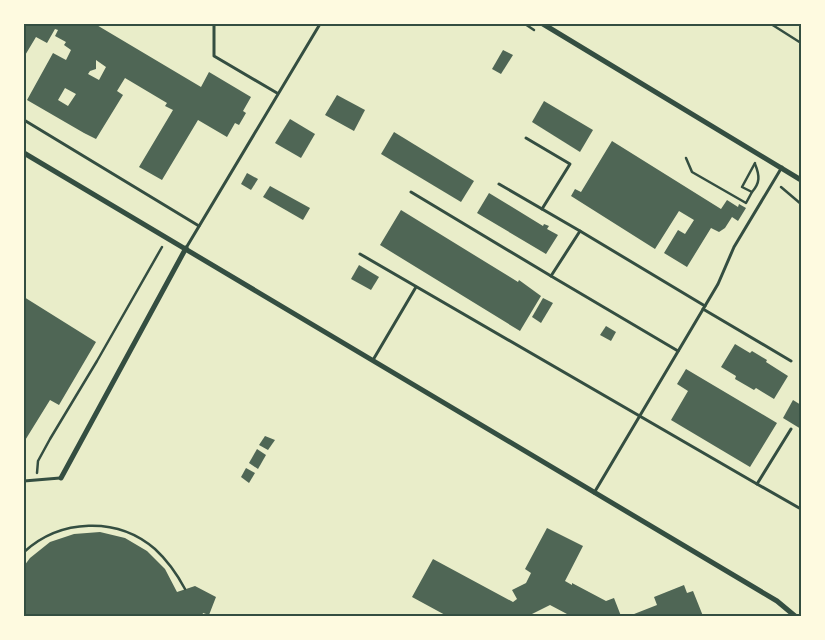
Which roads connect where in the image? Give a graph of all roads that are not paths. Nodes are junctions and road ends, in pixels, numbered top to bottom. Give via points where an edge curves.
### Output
1 (214, 24) edge
2 (320, 24) edge
3 (543, 24) edge
4 (277, 93) junction
5 (24, 120) edge
6 (526, 138) dead end
7 (24, 153) edge
8 (782, 167) junction
9 (801, 180) edge
10 (499, 184) dead end
11 (411, 192) dead end
12 (542, 209) junction
13 (199, 226) junction
14 (580, 232) junction
15 (186, 248) junction
16 (360, 254) dead end
17 (551, 276) junction
18 (416, 287) junction
19 (704, 307) junction
20 (678, 351) junction
21 (373, 361) junction
22 (791, 361) dead end
23 (639, 415) junction
24 (791, 429) dead end
25 (61, 478) joint
26 (24, 481) edge
27 (757, 484) junction
28 (594, 493) junction
29 (801, 509) edge
30 (795, 616) edge

1 - 4 lane via 214,56
2 - 4 lane
3 - 8 street
4 - 13 lane
5 - 13 lane
6 - 12 lane via 570,164
7 - 15 street
8 - 9 street
8 - 19 lane via 734,247
10 - 12 lane
11 - 17 lane
12 - 14 lane
13 - 15 lane
14 - 17 lane
14 - 19 lane
15 - 21 street
15 - 25 street
16 - 18 lane
17 - 20 lane
18 - 21 lane
18 - 23 lane
19 - 20 lane
19 - 22 lane
20 - 23 lane
21 - 28 street
23 - 27 lane
23 - 28 lane
24 - 27 lane
25 - 26 lane
27 - 29 lane
28 - 30 street via 777,601

